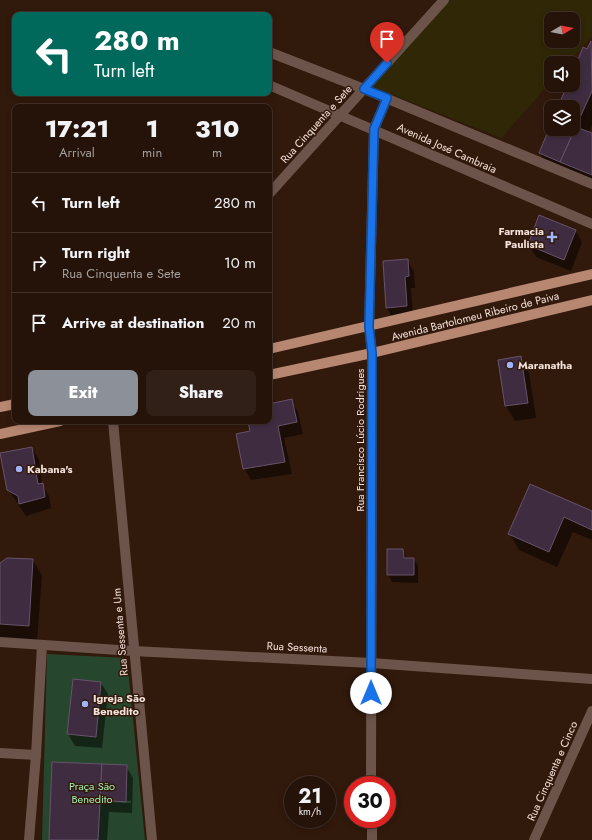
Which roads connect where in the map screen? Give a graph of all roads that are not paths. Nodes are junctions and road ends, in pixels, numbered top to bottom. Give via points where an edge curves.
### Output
1 (444, 0) edge
2 (272, 53) edge
3 (272, 86) edge
4 (364, 89) junction
5 (387, 98) junction
6 (341, 116) junction
7 (374, 129) junction
8 (592, 184) edge
9 (272, 191) edge
10 (592, 224) edge
11 (592, 274) edge
12 (592, 300) edge
13 (369, 327) junction
14 (272, 348) edge
15 (372, 353) junction
16 (272, 374) edge
17 (12, 405) edge
18 (0, 407) edge
19 (46, 424) edge
20 (113, 424) edge
21 (0, 434) edge
22 (0, 642) edge
23 (42, 645) junction
24 (133, 651) junction
25 (370, 663) junction
26 (592, 679) edge
27 (592, 712) edge
28 (0, 753) edge
29 (36, 755) junction
30 (371, 776) edge
31 (372, 828) edge
32 (29, 840) edge
33 (152, 840) edge
34 (372, 840) edge
35 (534, 840) edge

1 - 4 street, Rua Cinquenta e Sete
2 - 4 street, Avenida José Cambraia
3 - 6 street, Avenida José Cambraia
4 - 5 street, Avenida José Cambraia
4 - 6 street, Rua Cinquenta e Sete
5 - 7 street, Rua Francisco Lúcio Rodrigues
5 - 8 street, Avenida José Cambraia
6 - 7 street, Avenida José Cambraia
6 - 9 street, Rua Cinquenta e Sete
7 - 10 street, Avenida José Cambraia
7 - 13 street, Rua Francisco Lúcio Rodrigues
11 - 13 main road, Avenida Bartolomeu Ribeiro de Paiva
12 - 15 main road, Avenida Bartolomeu Ribeiro de Paiva
13 - 14 main road, Avenida Bartolomeu Ribeiro de Paiva
13 - 15 street, Rua Francisco Lúcio Rodrigues
15 - 16 main road, Avenida Bartolomeu Ribeiro de Paiva
15 - 25 street, Rua Francisco Lúcio Rodrigues
17 - 18 main road
19 - 21 main road
20 - 24 street, Rua Sessenta e Um
22 - 23 street, Rua Sessenta
23 - 24 street, Rua Sessenta
23 - 29 street
24 - 25 street, Rua Sessenta
24 - 33 street, Rua Sessenta e Um
25 - 26 street, Rua Sessenta
25 - 30 street, Rua Francisco Lúcio Rodrigues
27 - 35 street, Rua Cinquenta e Cinco
28 - 29 street
29 - 32 street
31 - 34 street

